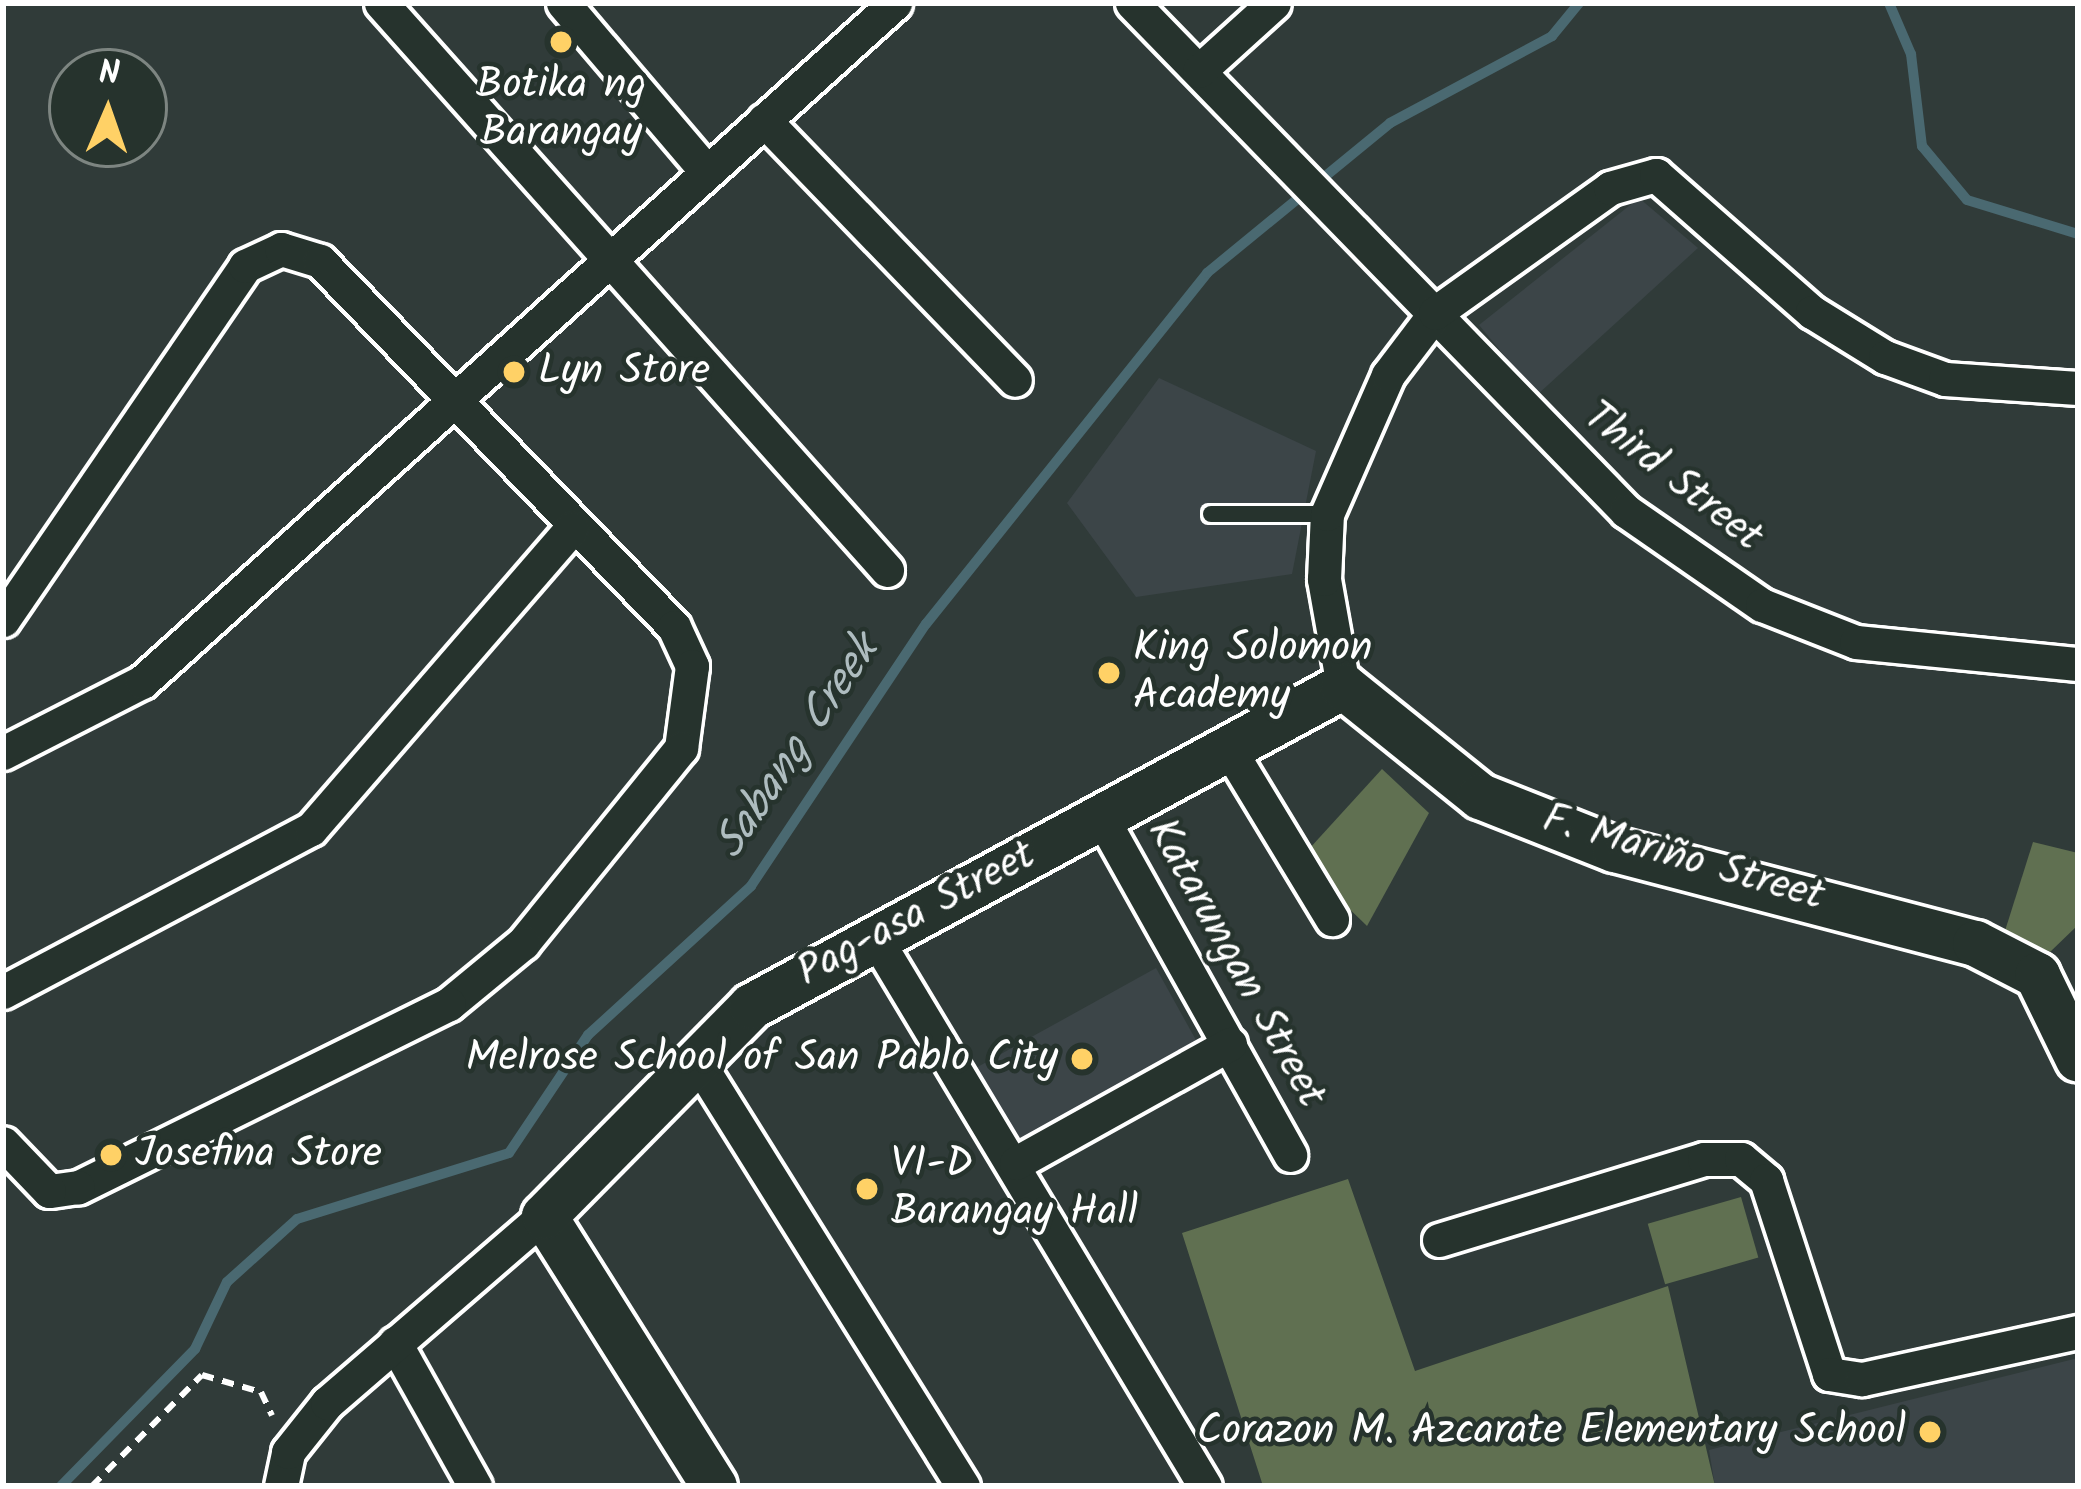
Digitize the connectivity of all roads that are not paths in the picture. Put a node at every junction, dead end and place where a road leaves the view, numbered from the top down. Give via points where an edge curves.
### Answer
1 (562, 3) edge
2 (1132, 3) edge
3 (1274, 3) edge
4 (886, 6) edge
5 (394, 8) edge
6 (1199, 71) junction
7 (764, 120) junction
8 (706, 171) junction
9 (605, 264) junction
10 (1435, 313) junction
11 (1015, 380) dead end
12 (2078, 388) edge
13 (456, 405) junction
14 (1211, 514) dead end
15 (1327, 514) junction
16 (572, 527) junction
17 (886, 570) dead end
18 (3, 620) edge
19 (2078, 664) edge
20 (1343, 686) junction
21 (1229, 748) junction
22 (3, 754) edge
23 (1102, 818) junction
24 (1332, 920) dead end
25 (873, 934) junction
26 (3, 992) edge
27 (1229, 1044) junction
28 (695, 1058) junction
29 (2078, 1059) edge
30 (3, 1142) edge
31 (1290, 1155) dead end
32 (1016, 1163) junction
33 (544, 1216) junction
34 (1439, 1240) dead end
35 (2078, 1332) edge
36 (395, 1343) junction
37 (281, 1486) edge
38 (475, 1486) edge
39 (714, 1486) edge
40 (963, 1486) edge
41 (1205, 1486) edge

1 - 8 street
2 - 6 street, Third Street
3 - 6 street
4 - 7 street
5 - 9 street
6 - 10 street, Third Street
7 - 8 street
7 - 11 street
8 - 9 street
9 - 13 street
9 - 17 street
10 - 12 street via 1610,188 1657,175 1812,312 1885,358 1945,379
10 - 15 street via 1388,375
10 - 19 street, Third Street via 1626,511 1762,605 1856,642
13 - 16 street
13 - 18 street via 320,261 280,249 262,257 245,266
13 - 22 street via 142,682
14 - 15 lane
15 - 20 street via 1324,579
16 - 26 street via 311,829
16 - 30 street via 674,627 692,666 691,707 681,748 523,944 354,1060 78,1187 49,1191
20 - 21 street, Pag-asa Street
20 - 29 street, F. Mariño Street via 1480,796 1614,849 1829,901 2016,964 2037,975
21 - 23 street, Pag-asa Street
21 - 24 street
23 - 25 street, Pag-asa Street
23 - 27 street, Katarungan Street
25 - 28 street, Pag-asa Street via 752,1006
25 - 32 street
27 - 31 street, Katarungan Street
27 - 32 street
28 - 33 street, Pag-asa Street
28 - 40 street
32 - 41 street
33 - 36 street
33 - 39 street
34 - 35 street via 1704,1159 1742,1159 1766,1180 1829,1374 1862,1379
36 - 37 street via 288,1452
36 - 38 street

